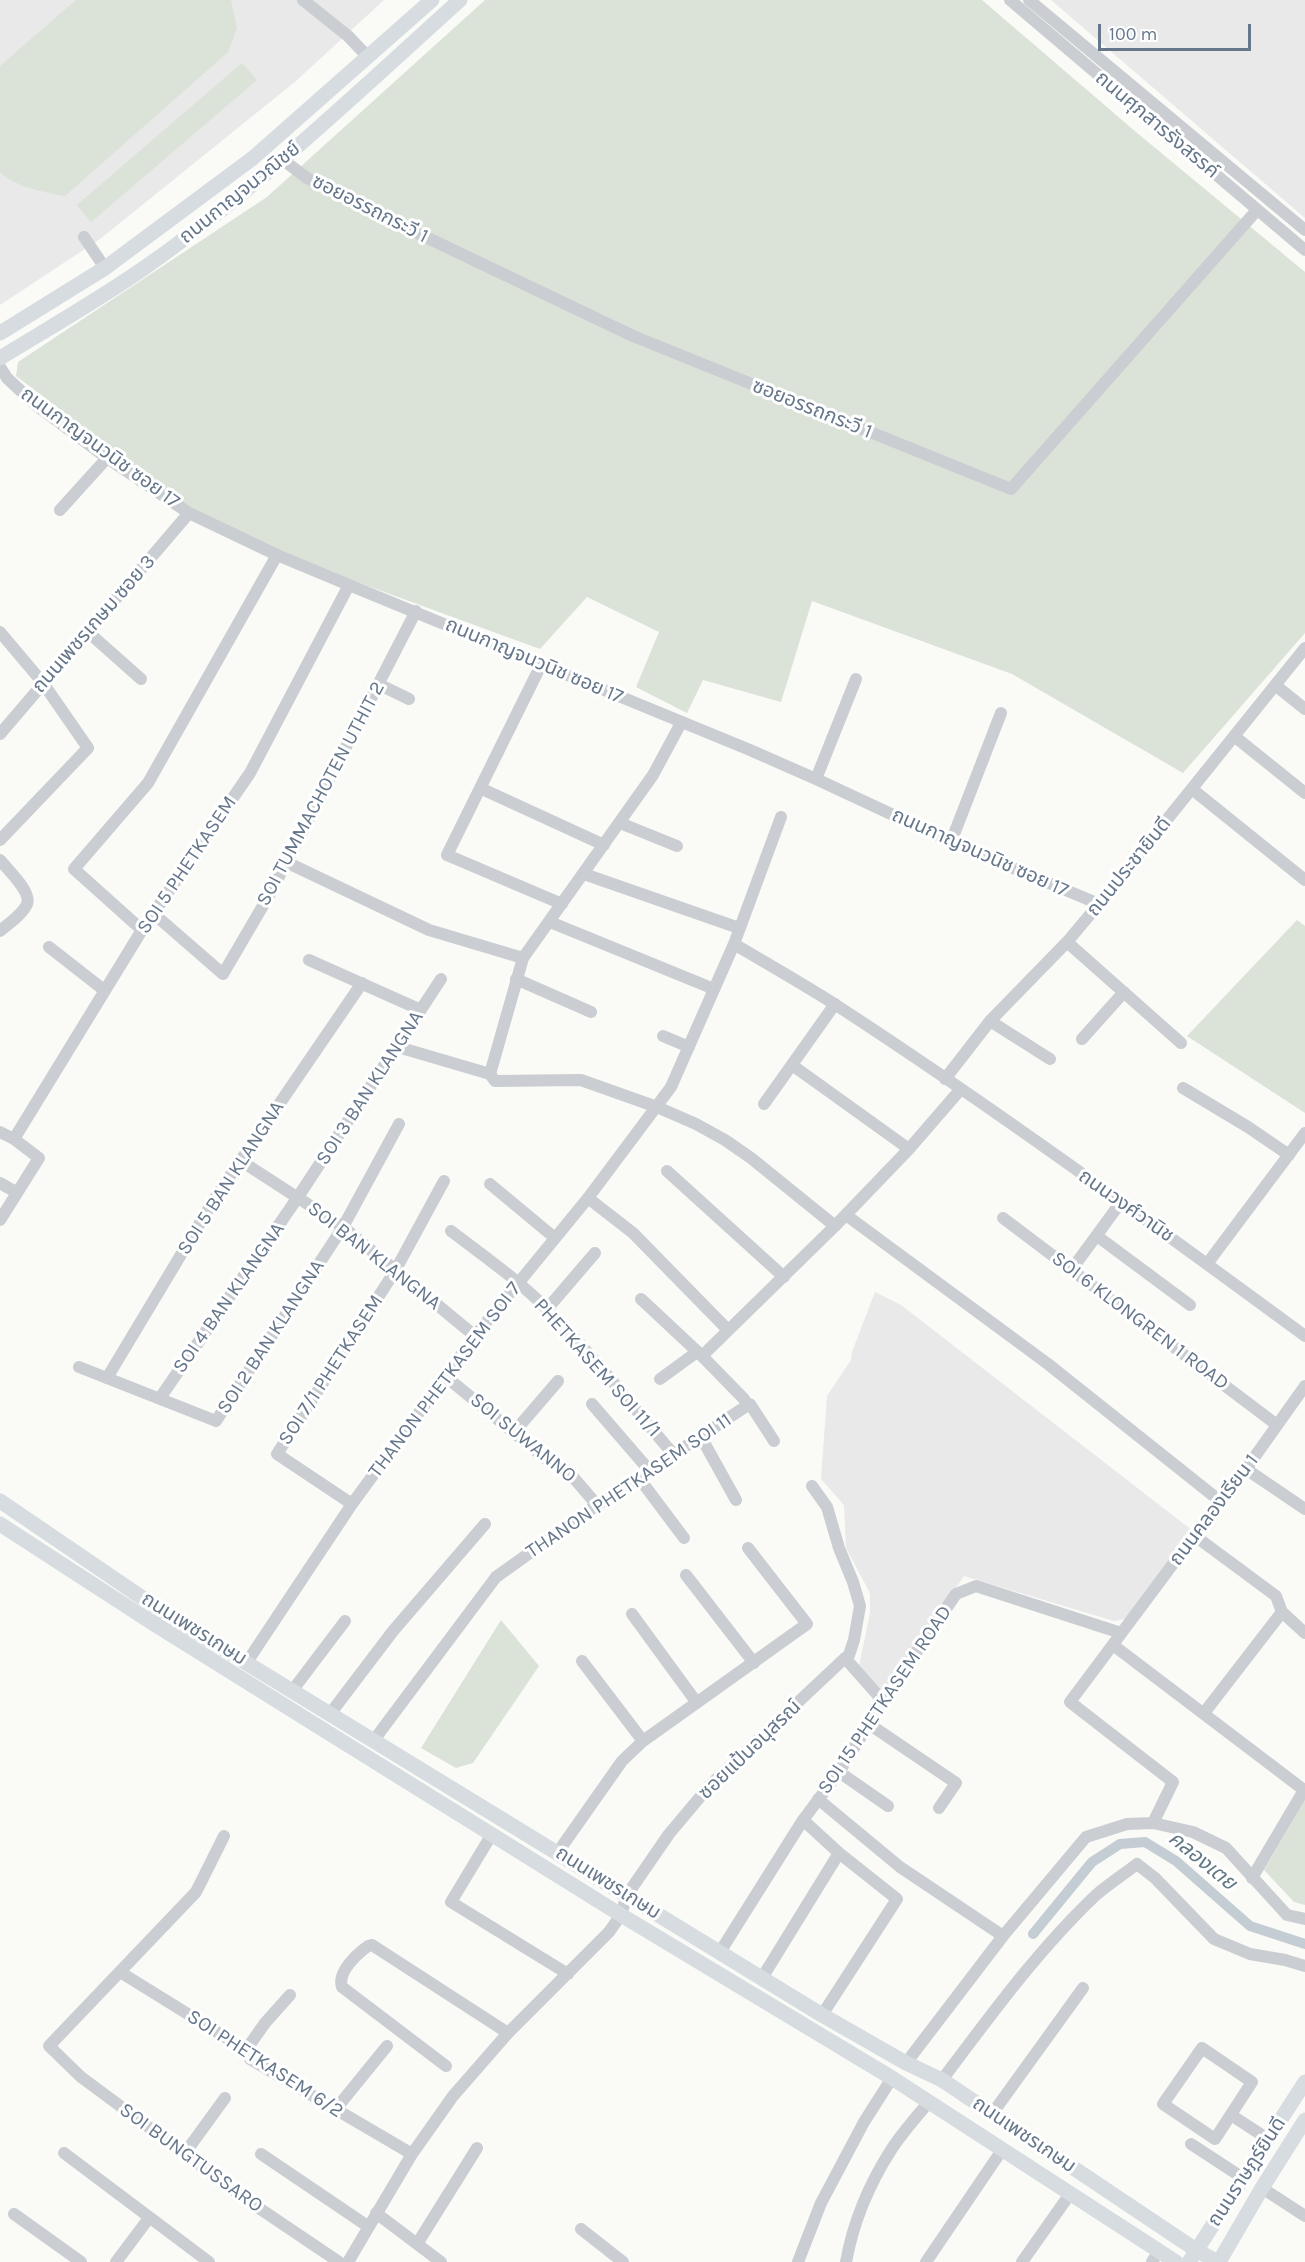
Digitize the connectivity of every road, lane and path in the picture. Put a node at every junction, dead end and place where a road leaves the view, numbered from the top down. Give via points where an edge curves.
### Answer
1 (303, 0) edge
2 (432, 0) edge
3 (459, 0) edge
4 (1010, 0) edge
5 (1029, 0) edge
6 (368, 57) junction
7 (382, 70) junction
8 (283, 160) junction
9 (1257, 210) junction
10 (1305, 230) edge
11 (84, 237) dead end
12 (1305, 250) edge
13 (105, 268) junction
14 (0, 333) edge
15 (0, 358) edge
16 (0, 367) edge
17 (107, 458) junction
18 (60, 510) dead end
19 (189, 513) junction
20 (277, 555) junction
21 (349, 585) junction
22 (416, 611) junction
23 (0, 632) edge
24 (88, 632) junction
25 (1305, 648) edge
26 (541, 665) junction
27 (141, 679) dead end
28 (856, 679) dead end
29 (43, 683) junction
30 (378, 684) junction
31 (1275, 685) junction
32 (409, 699) dead end
33 (1305, 708) edge
34 (1001, 713) dead end
35 (681, 723) junction
36 (0, 734) edge
37 (1234, 736) junction
38 (816, 779) junction
39 (480, 788) junction
40 (1192, 789) junction
41 (1305, 793) edge
42 (781, 817) dead end
43 (620, 823) junction
44 (0, 840) edge
45 (951, 842) junction
46 (604, 845) junction
47 (677, 846) dead end
48 (0, 860) edge
49 (286, 862) junction
50 (584, 874) junction
51 (1305, 880) edge
52 (562, 904) junction
53 (1099, 904) junction
54 (154, 914) junction
55 (550, 922) junction
56 (739, 928) junction
57 (142, 930) junction
58 (0, 931) edge
59 (1067, 942) junction
60 (734, 944) junction
61 (49, 947) dead end
62 (523, 958) junction
63 (309, 960) dead end
64 (441, 979) dead end
65 (516, 979) junction
66 (362, 983) junction
67 (714, 988) junction
68 (104, 990) junction
69 (1124, 992) junction
70 (835, 1005) junction
71 (421, 1010) junction
72 (591, 1012) dead end
73 (990, 1021) junction
74 (663, 1035) dead end
75 (1082, 1039) dead end
76 (1181, 1043) dead end
77 (398, 1047) junction
78 (689, 1047) junction
79 (1050, 1059) dead end
80 (792, 1065) junction
81 (490, 1074) junction
82 (945, 1079) junction
83 (1183, 1088) dead end
84 (960, 1090) junction
85 (764, 1104) dead end
86 (657, 1107) junction
87 (399, 1124) dead end
88 (0, 1132) edge
89 (1305, 1133) edge
90 (14, 1139) junction
91 (909, 1149) junction
92 (1289, 1155) junction
93 (241, 1161) junction
94 (668, 1171) dead end
95 (444, 1181) dead end
96 (0, 1183) edge
97 (489, 1184) dead end
98 (16, 1192) junction
99 (298, 1197) junction
100 (588, 1198) junction
101 (1121, 1202) junction
102 (846, 1215) junction
103 (1003, 1218) dead end
104 (0, 1220) edge
105 (836, 1226) junction
106 (343, 1227) junction
107 (451, 1231) dead end
108 (1097, 1236) junction
109 (555, 1238) junction
110 (595, 1253) dead end
111 (1207, 1264) junction
112 (1072, 1269) junction
113 (395, 1271) junction
114 (784, 1277) junction
115 (519, 1282) junction
116 (641, 1299) dead end
117 (1190, 1305) dead end
118 (547, 1309) junction
119 (728, 1330) junction
120 (475, 1336) junction
121 (1305, 1336) edge
122 (700, 1354) junction
123 (79, 1367) dead end
124 (445, 1376) junction
125 (107, 1378) junction
126 (660, 1379) dead end
127 (558, 1381) dead end
128 (1305, 1386) edge
129 (160, 1398) junction
130 (592, 1404) dead end
131 (750, 1404) junction
132 (1277, 1425) junction
133 (515, 1431) junction
134 (701, 1437) junction
135 (774, 1441) dead end
136 (674, 1455) junction
137 (1246, 1469) junction
138 (644, 1474) junction
139 (812, 1486) dead end
140 (736, 1500) dead end
141 (0, 1501) edge
142 (1220, 1501) junction
143 (352, 1504) junction
144 (597, 1504) junction
145 (1305, 1509) edge
146 (0, 1524) edge
147 (485, 1524) dead end
148 (1196, 1536) junction
149 (684, 1538) dead end
150 (748, 1548) dead end
151 (686, 1575) dead end
152 (1282, 1612) junction
153 (632, 1614) dead end
154 (159, 1618) junction
155 (345, 1621) dead end
156 (1305, 1632) edge
157 (1121, 1633) junction
158 (1113, 1645) junction
159 (845, 1658) junction
160 (582, 1660) dead end
161 (247, 1662) junction
162 (754, 1663) junction
163 (292, 1691) junction
164 (883, 1701) junction
165 (696, 1703) junction
166 (1204, 1713) junction
167 (330, 1714) junction
168 (869, 1724) junction
169 (374, 1740) junction
170 (643, 1741) junction
171 (839, 1772) junction
172 (818, 1799) junction
173 (888, 1806) dead end
174 (939, 1808) dead end
175 (803, 1820) junction
176 (1153, 1823) junction
177 (492, 1834) junction
178 (224, 1836) dead end
179 (558, 1852) junction
180 (839, 1853) junction
181 (1252, 1878) junction
182 (627, 1895) junction
183 (621, 1915) junction
184 (1305, 1919) edge
185 (1003, 1936) junction
186 (720, 1952) junction
187 (1305, 1966) edge
188 (120, 1971) junction
189 (568, 1974) junction
190 (762, 1978) junction
191 (1083, 1988) dead end
192 (290, 1995) dead end
193 (822, 2015) junction
194 (508, 2033) junction
195 (387, 2046) dead end
196 (246, 2050) junction
197 (906, 2063) junction
198 (446, 2066) dead end
199 (892, 2078) junction
200 (942, 2080) junction
201 (1305, 2082) edge
202 (225, 2098) dead end
203 (929, 2102) junction
204 (335, 2110) junction
205 (992, 2114) junction
206 (1231, 2115) junction
207 (1303, 2127) edge
208 (1268, 2139) junction
209 (1191, 2144) dead end
210 (477, 2148) dead end
211 (1002, 2150) junction
212 (64, 2153) dead end
213 (184, 2154) junction
214 (261, 2154) dead end
215 (412, 2154) junction
216 (1243, 2178) junction
217 (1262, 2188) junction
218 (1070, 2194) junction
219 (376, 2213) junction
220 (14, 2214) dead end
221 (1305, 2216) edge
222 (149, 2218) junction
223 (369, 2227) junction
224 (581, 2229) dead end
225 (417, 2244) junction
226 (1155, 2256) edge
227 (1193, 2256) edge
228 (81, 2262) edge
229 (116, 2262) edge
230 (208, 2262) edge
231 (339, 2262) edge
232 (348, 2262) edge
233 (441, 2262) edge
234 (623, 2262) edge
235 (798, 2262) edge
236 (846, 2262) edge
237 (926, 2262) edge
238 (1022, 2262) edge
239 (1176, 2262) edge
240 (1219, 2262) edge

1 - 6 street
2 - 6 main road, ถนนกาญจนวณิชย์
3 - 7 main road, ถนนกาญจนวณิชย์
4 - 9 street, ถนนศุภสารรังสรรค์
5 - 10 street, ถนนศุภสารรังสรรค์
6 - 7 main road
6 - 13 main road, ถนนกาญจนวณิชย์ via 253,158
7 - 8 main road, ถนนกาญจนวณิชย์
8 - 9 street, ซอยอรรถกระวี 1 via 307,178 388,219 633,336 1011,489
8 - 15 main road, ถนนกาญจนวณิชย์ via 146,267
9 - 12 street, ถนนศุภสารรังสรรค์
11 - 13 street
13 - 14 main road, ถนนกาญจนวณิชย์
16 - 17 street, ถนนกาญจนวนิช ซอย 17 via 37,406
17 - 18 street
17 - 19 street, ถนนกาญจนวนิช ซอย 17
19 - 20 street, ถนนกาญจนวนิช ซอย 17
19 - 24 street, ถนนเพชรเกษม ซอย 3
20 - 21 street, ถนนกาญจนวนิช ซอย 17
20 - 57 street via 148,783 74,869
21 - 22 street, ถนนกาญจนวนิช ซอย 17
21 - 54 street, SOI 5 PHETKASEM via 249,773
22 - 26 street, ถนนกาญจนวนิช ซอย 17
22 - 30 street, SOI TUMMACHOTEN UTHIT 2
23 - 29 street
24 - 27 street
24 - 29 street, ถนนเพชรเกษม ซอย 3
25 - 31 street, ถนนประชายินดี
26 - 35 street, ถนนกาญจนวนิช ซอย 17
26 - 39 street
28 - 38 street
29 - 36 street, ถนนเพชรเกษม ซอย 3
29 - 44 street via 88,748
30 - 32 street
30 - 49 street, SOI TUMMACHOTEN UTHIT 2
31 - 33 street
31 - 37 street, ถนนประชายินดี
34 - 45 street
35 - 38 street, ถนนกาญจนวนิช ซอย 17
35 - 43 street via 654,775
37 - 40 street, ถนนประชายินดี
37 - 41 street
38 - 45 street, ถนนกาญจนวนิช ซอย 17
39 - 46 street
39 - 52 street via 447,855
40 - 51 street
40 - 53 street, ถนนประชายินดี
42 - 56 street, THANON PHETKASEM SOI 7
43 - 46 street
43 - 47 street
45 - 53 street, ถนนกาญจนวนิช ซอย 17
46 - 50 street
48 - 58 street via 28,896 26,906
49 - 54 street, SOI TUMMACHOTEN UTHIT 2 via 223,974
49 - 62 street via 429,930
50 - 52 street
50 - 56 street
52 - 55 street
53 - 59 street, ถนนประชายินดี
54 - 57 street, SOI 5 PHETKASEM
55 - 62 street
55 - 67 street
56 - 60 street, THANON PHETKASEM SOI 7
57 - 68 street, SOI 5 PHETKASEM
59 - 69 street
59 - 73 street, ถนนประชายินดี
60 - 67 street, THANON PHETKASEM SOI 7
60 - 70 street, ถนนวงศ์วานิช
61 - 68 street
62 - 65 street
63 - 66 street
64 - 71 street, SOI 3 BAN KLANGNA
65 - 72 street
65 - 81 street
66 - 71 street
66 - 93 street, SOI 5 BAN KLANGNA
67 - 78 street, THANON PHETKASEM SOI 7
68 - 90 street, SOI 5 PHETKASEM
69 - 75 street
69 - 76 street
70 - 80 street
70 - 82 street, ถนนวงศ์วานิช
71 - 77 street, SOI 3 BAN KLANGNA
73 - 79 street
73 - 82 street, ถนนประชายินดี
74 - 78 street
77 - 81 street
77 - 99 street, SOI 3 BAN KLANGNA
78 - 86 street, THANON PHETKASEM SOI 7
80 - 85 street
80 - 91 street
81 - 86 street via 495,1081 581,1080
82 - 84 street, ถนนวงศ์วานิช
83 - 92 street
84 - 91 street
84 - 101 street, ถนนวงศ์วานิช
86 - 100 street, THANON PHETKASEM SOI 7
86 - 105 street via 725,1140
87 - 106 street, SOI 2 BAN KLANGNA
88 - 90 street
89 - 92 street
90 - 98 street via 39,1158
91 - 102 street
92 - 111 street
93 - 99 street, SOI BAN KLANGNA
93 - 125 street, SOI 5 BAN KLANGNA via 214,1198
94 - 114 street
95 - 113 street
96 - 98 street
97 - 109 street
98 - 104 street
99 - 106 street, SOI BAN KLANGNA
99 - 129 street, SOI 4 BAN KLANGNA
100 - 109 street, THANON PHETKASEM SOI 7
100 - 119 street via 633,1233
101 - 108 street
101 - 111 street, ถนนวงศ์วานิช
102 - 105 street
102 - 142 street via 1048,1364
103 - 112 street, SOI 6 KLONGREN 1 ROAD
105 - 114 street
106 - 113 street, SOI BAN KLANGNA
106 - 129 street, SOI 2 BAN KLANGNA via 216,1421
107 - 115 street, PHETKASEM SOI 11/1
108 - 112 street
108 - 117 street
109 - 115 street, THANON PHETKASEM SOI 7
110 - 118 street
111 - 121 street, ถนนวงศ์วานิช
112 - 132 street, SOI 6 KLONGREN 1 ROAD
113 - 120 street, SOI BAN KLANGNA
113 - 143 street, SOI 7/1 PHETKASEM via 277,1454
114 - 119 street
115 - 118 street, PHETKASEM SOI 11/1
115 - 120 street, THANON PHETKASEM SOI 7
116 - 122 street, THANON PHETKASEM SOI 11
118 - 136 street, PHETKASEM SOI 11/1
119 - 122 street
120 - 124 street, THANON PHETKASEM SOI 7
122 - 126 street
122 - 131 street, THANON PHETKASEM SOI 11
123 - 125 street, SOI 2 BAN KLANGNA
124 - 133 street, SOI SUWANNO
124 - 143 street, THANON PHETKASEM SOI 7
125 - 129 street, SOI 2 BAN KLANGNA
127 - 133 street
128 - 132 street, ถนนคลองเรียน 1
130 - 138 street
131 - 134 street, THANON PHETKASEM SOI 11
131 - 135 street
132 - 137 street, ถนนคลองเรียน 1
133 - 144 street, SOI SUWANNO via 551,1463 567,1470
134 - 136 street, THANON PHETKASEM SOI 11
134 - 140 street
136 - 138 street, THANON PHETKASEM SOI 11
137 - 142 street, ถนนคลองเรียน 1
137 - 145 street
138 - 144 street, THANON PHETKASEM SOI 11
138 - 149 street
139 - 159 street via 827,1507 860,1606 854,1640
141 - 154 main road, ถนนเพชรเกษม
142 - 148 street, ถนนคลองเรียน 1
143 - 161 street, THANON PHETKASEM SOI 7
144 - 169 street, THANON PHETKASEM SOI 11 via 496,1578
146 - 154 main road, ถนนเพชรเกษม
147 - 167 street via 393,1631
148 - 152 street via 1276,1596
148 - 157 street, ถนนคลองเรียน 1
150 - 162 street via 807,1624
151 - 162 street
152 - 156 street
152 - 166 street
153 - 165 street
154 - 161 main road, ถนนเพชรเกษม
154 - 177 main road, ถนนเพชรเกษม
155 - 163 street
157 - 158 street, ถนนคลองเรียน 1
157 - 164 street, SOI 15 PHETKASEM ROAD via 976,1586 956,1594
158 - 166 street
158 - 176 street, ถนนคลองเรียน 1 via 1070,1702 1173,1782
159 - 164 street
159 - 182 street, ซอยแป้นอนุสรณ์ via 711,1784 669,1834
160 - 170 street
161 - 163 main road, ถนนเพชรเกษม
162 - 165 street
163 - 167 main road, ถนนเพชรเกษม
164 - 168 street, SOI 15 PHETKASEM ROAD
165 - 170 street
166 - 181 street via 1304,1790
167 - 169 main road, ถนนเพชรเกษม
168 - 171 street, SOI 15 PHETKASEM ROAD
168 - 174 street via 956,1783
169 - 179 main road, ถนนเพชรเกษม
170 - 179 street via 622,1761
171 - 172 street, SOI 15 PHETKASEM ROAD
171 - 173 street
172 - 175 street, SOI 15 PHETKASEM ROAD
172 - 185 street via 900,1867
175 - 180 street
175 - 186 street, SOI 15 PHETKASEM ROAD
176 - 181 street via 1193,1832 1226,1848
176 - 185 street via 1127,1824 1086,1837
177 - 183 main road, ถนนเพชรเกษม
177 - 189 street via 451,1902
178 - 188 street via 196,1892
179 - 182 main road, ถนนเพชรเกษม
180 - 190 street
180 - 193 street via 897,1899
181 - 184 street via 1287,1915
182 - 183 street, ซอยแป้นอนุสรณ์
182 - 186 main road, ถนนเพชรเกษม
183 - 189 street
183 - 199 main road, ถนนเพชรเกษม
185 - 197 street
186 - 190 main road, ถนนเพชรเกษม
187 - 200 street via 1250,1954 1214,1939 1137,1864 1098,1894 1064,1928 997,2006
188 - 196 street, SOI PHETKASEM 6/2
188 - 213 street, SOI BUNGTUSSARO via 49,2046 81,2077
189 - 194 street
190 - 193 main road, ถนนเพชรเกษม
191 - 205 street
192 - 196 street
193 - 197 main road, ถนนเพชรเกษม
194 - 198 street via 368,1946 342,1974 342,1987
194 - 215 street via 453,2096
195 - 204 street
196 - 204 street, SOI PHETKASEM 6/2 via 250,2059
197 - 200 main road, ถนนเพชรเกษม
199 - 203 main road, ถนนเพชรเกษม
199 - 235 street via 821,2203
200 - 205 main road, ถนนเพชรเกษม
201 - 208 main road, ถนนราษฎร์ยินดี
202 - 213 street
203 - 211 main road, ถนนเพชรเกษม
203 - 236 street via 892,2148 872,2185 849,2243
204 - 215 street, SOI PHETKASEM 6/2
205 - 227 main road, ถนนเพชรเกษม
206 - 206 street via 1215,2139 1163,2104 1202,2048 1252,2082
206 - 208 street
207 - 217 main road, ถนนราษฎร์ยินดี
208 - 216 main road, ถนนราษฎร์ยินดี
209 - 216 street
210 - 225 street
211 - 218 main road, ถนนเพชรเกษม
211 - 237 street
212 - 222 street
213 - 231 street, SOI BUNGTUSSARO
214 - 223 street
215 - 219 street
216 - 227 main road, ถนนราษฎร์ยินดี
217 - 221 street
217 - 240 main road, ถนนราษฎร์ยินดี
218 - 226 main road, ถนนเพชรเกษม
218 - 238 street
219 - 223 street
219 - 225 street
220 - 228 street
222 - 229 street
222 - 230 street
223 - 232 street
224 - 234 street
225 - 233 street
226 - 239 main road, ถนนเพชรเกษม
227 - 240 main road, ถนนเพชรเกษม

